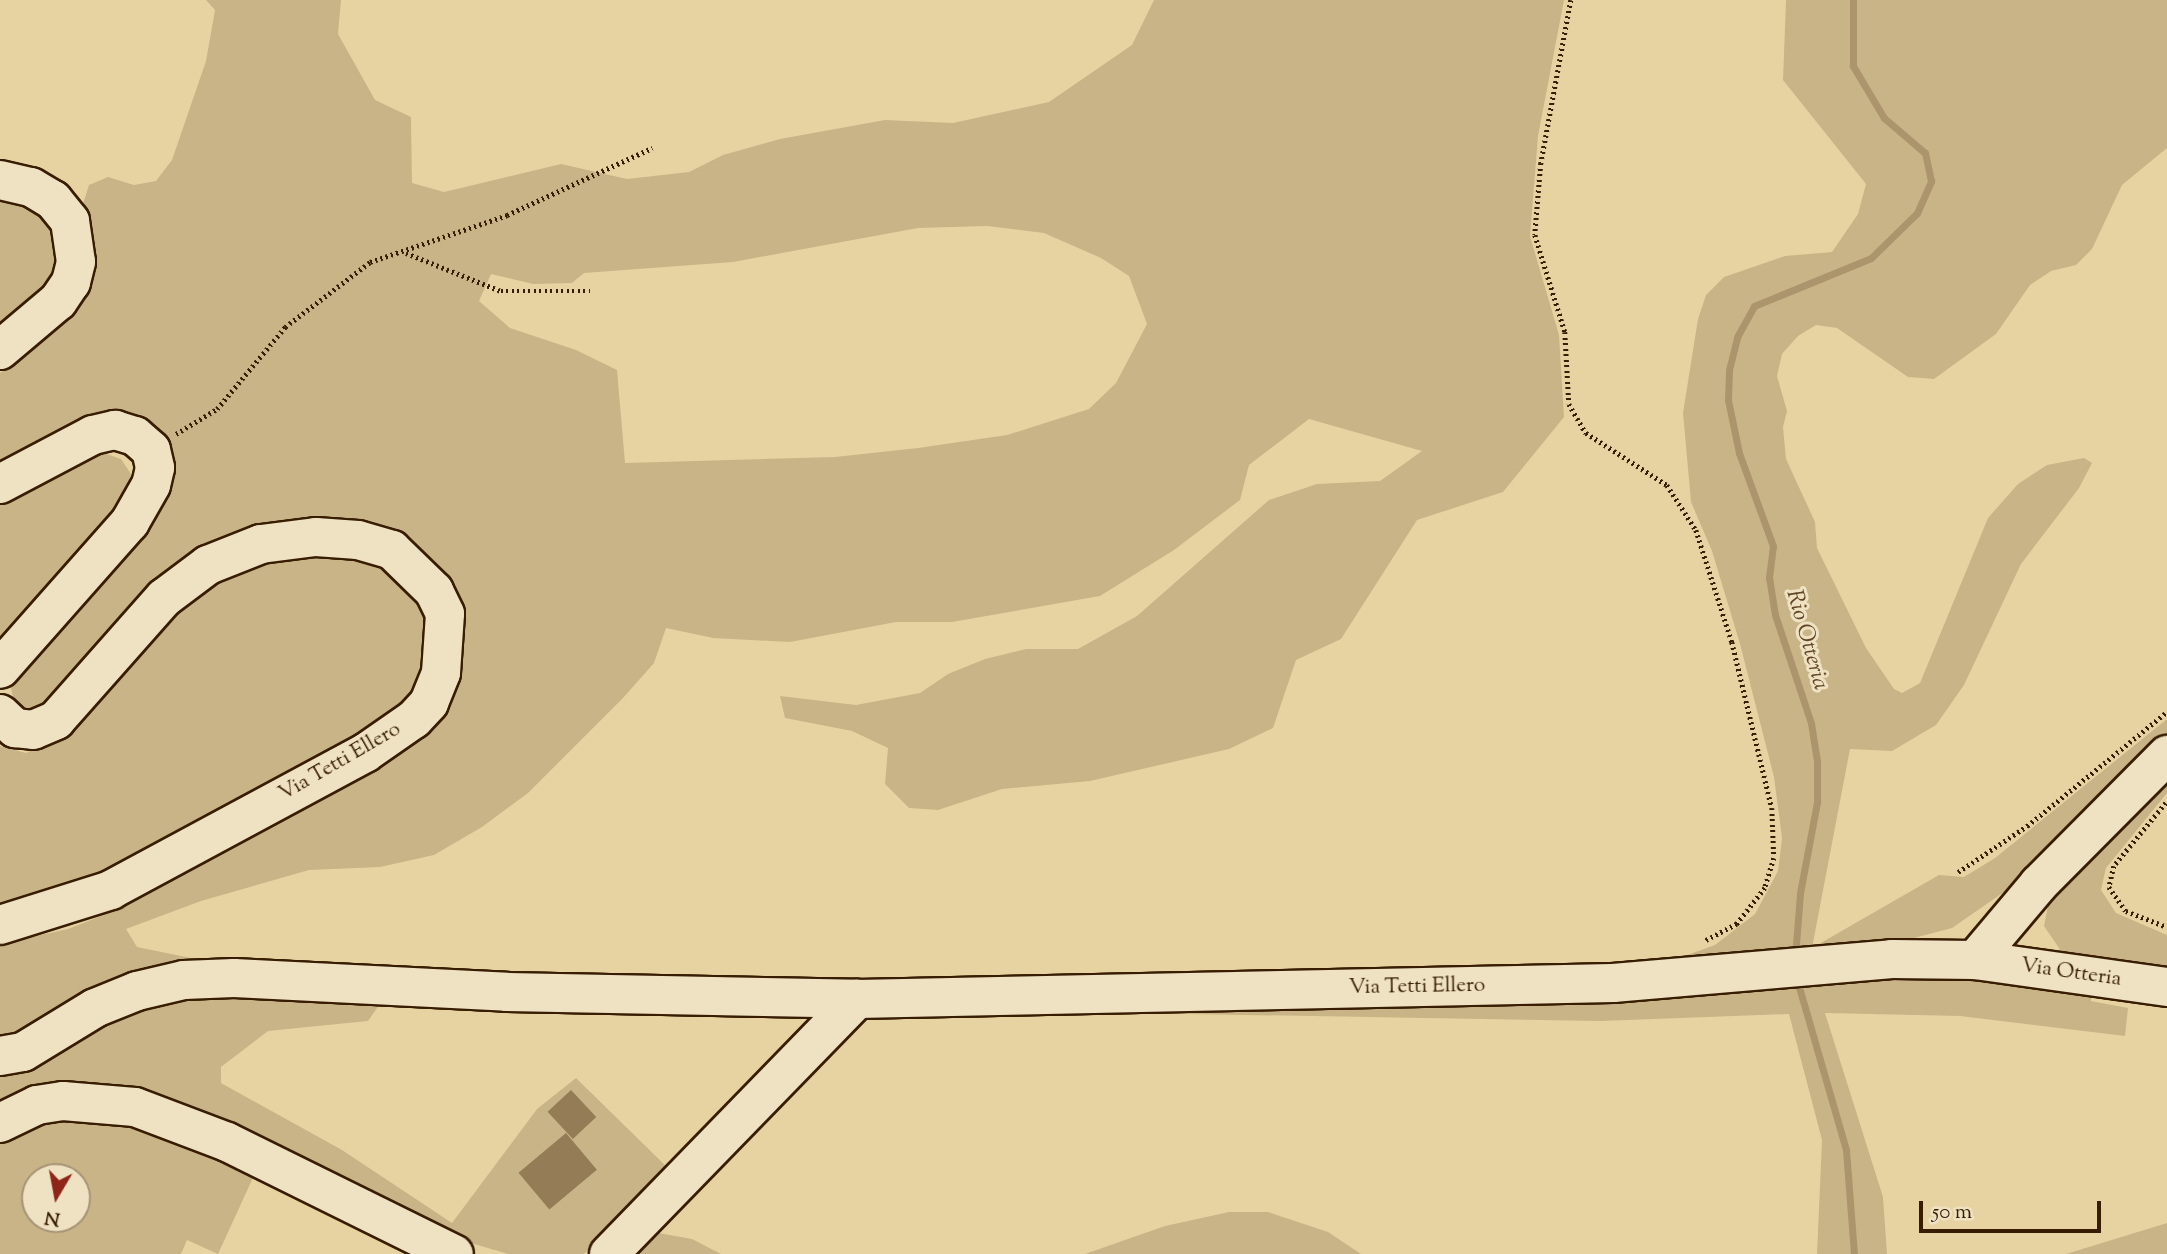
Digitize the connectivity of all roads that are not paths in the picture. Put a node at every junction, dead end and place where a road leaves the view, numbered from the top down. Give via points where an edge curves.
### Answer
1 (0, 180) edge
2 (0, 350) edge
3 (0, 484) edge
4 (0, 669) edge
5 (0, 714) edge
6 (2167, 755) edge
7 (0, 925) edge
8 (1975, 960) junction
9 (2167, 988) edge
10 (857, 999) junction
11 (0, 1056) edge
12 (0, 1123) edge
13 (454, 1254) edge
14 (609, 1254) edge

1 - 2 main road via 31,187 52,200 70,221 76,262 71,282 58,301
3 - 4 main road via 93,435 115,429 135,436 151,450 155,468 151,485 130,522
5 - 7 main road, Via Tetti Ellero via 15,729 33,730 56,720 164,598 208,565 261,544 316,537 359,540 392,550 434,590 445,614 441,673 429,703 414,719 365,752 111,890
6 - 8 main road via 2039,884
8 - 9 main road, Via Otteria
8 - 10 main road, Via Tetti Ellero via 1796,964 1613,983
10 - 11 main road, Via Tetti Ellero via 184,980 137,991 95,1008 23,1052
10 - 14 main road
12 - 13 main road via 37,1105 63,1101 135,1107 228,1142

